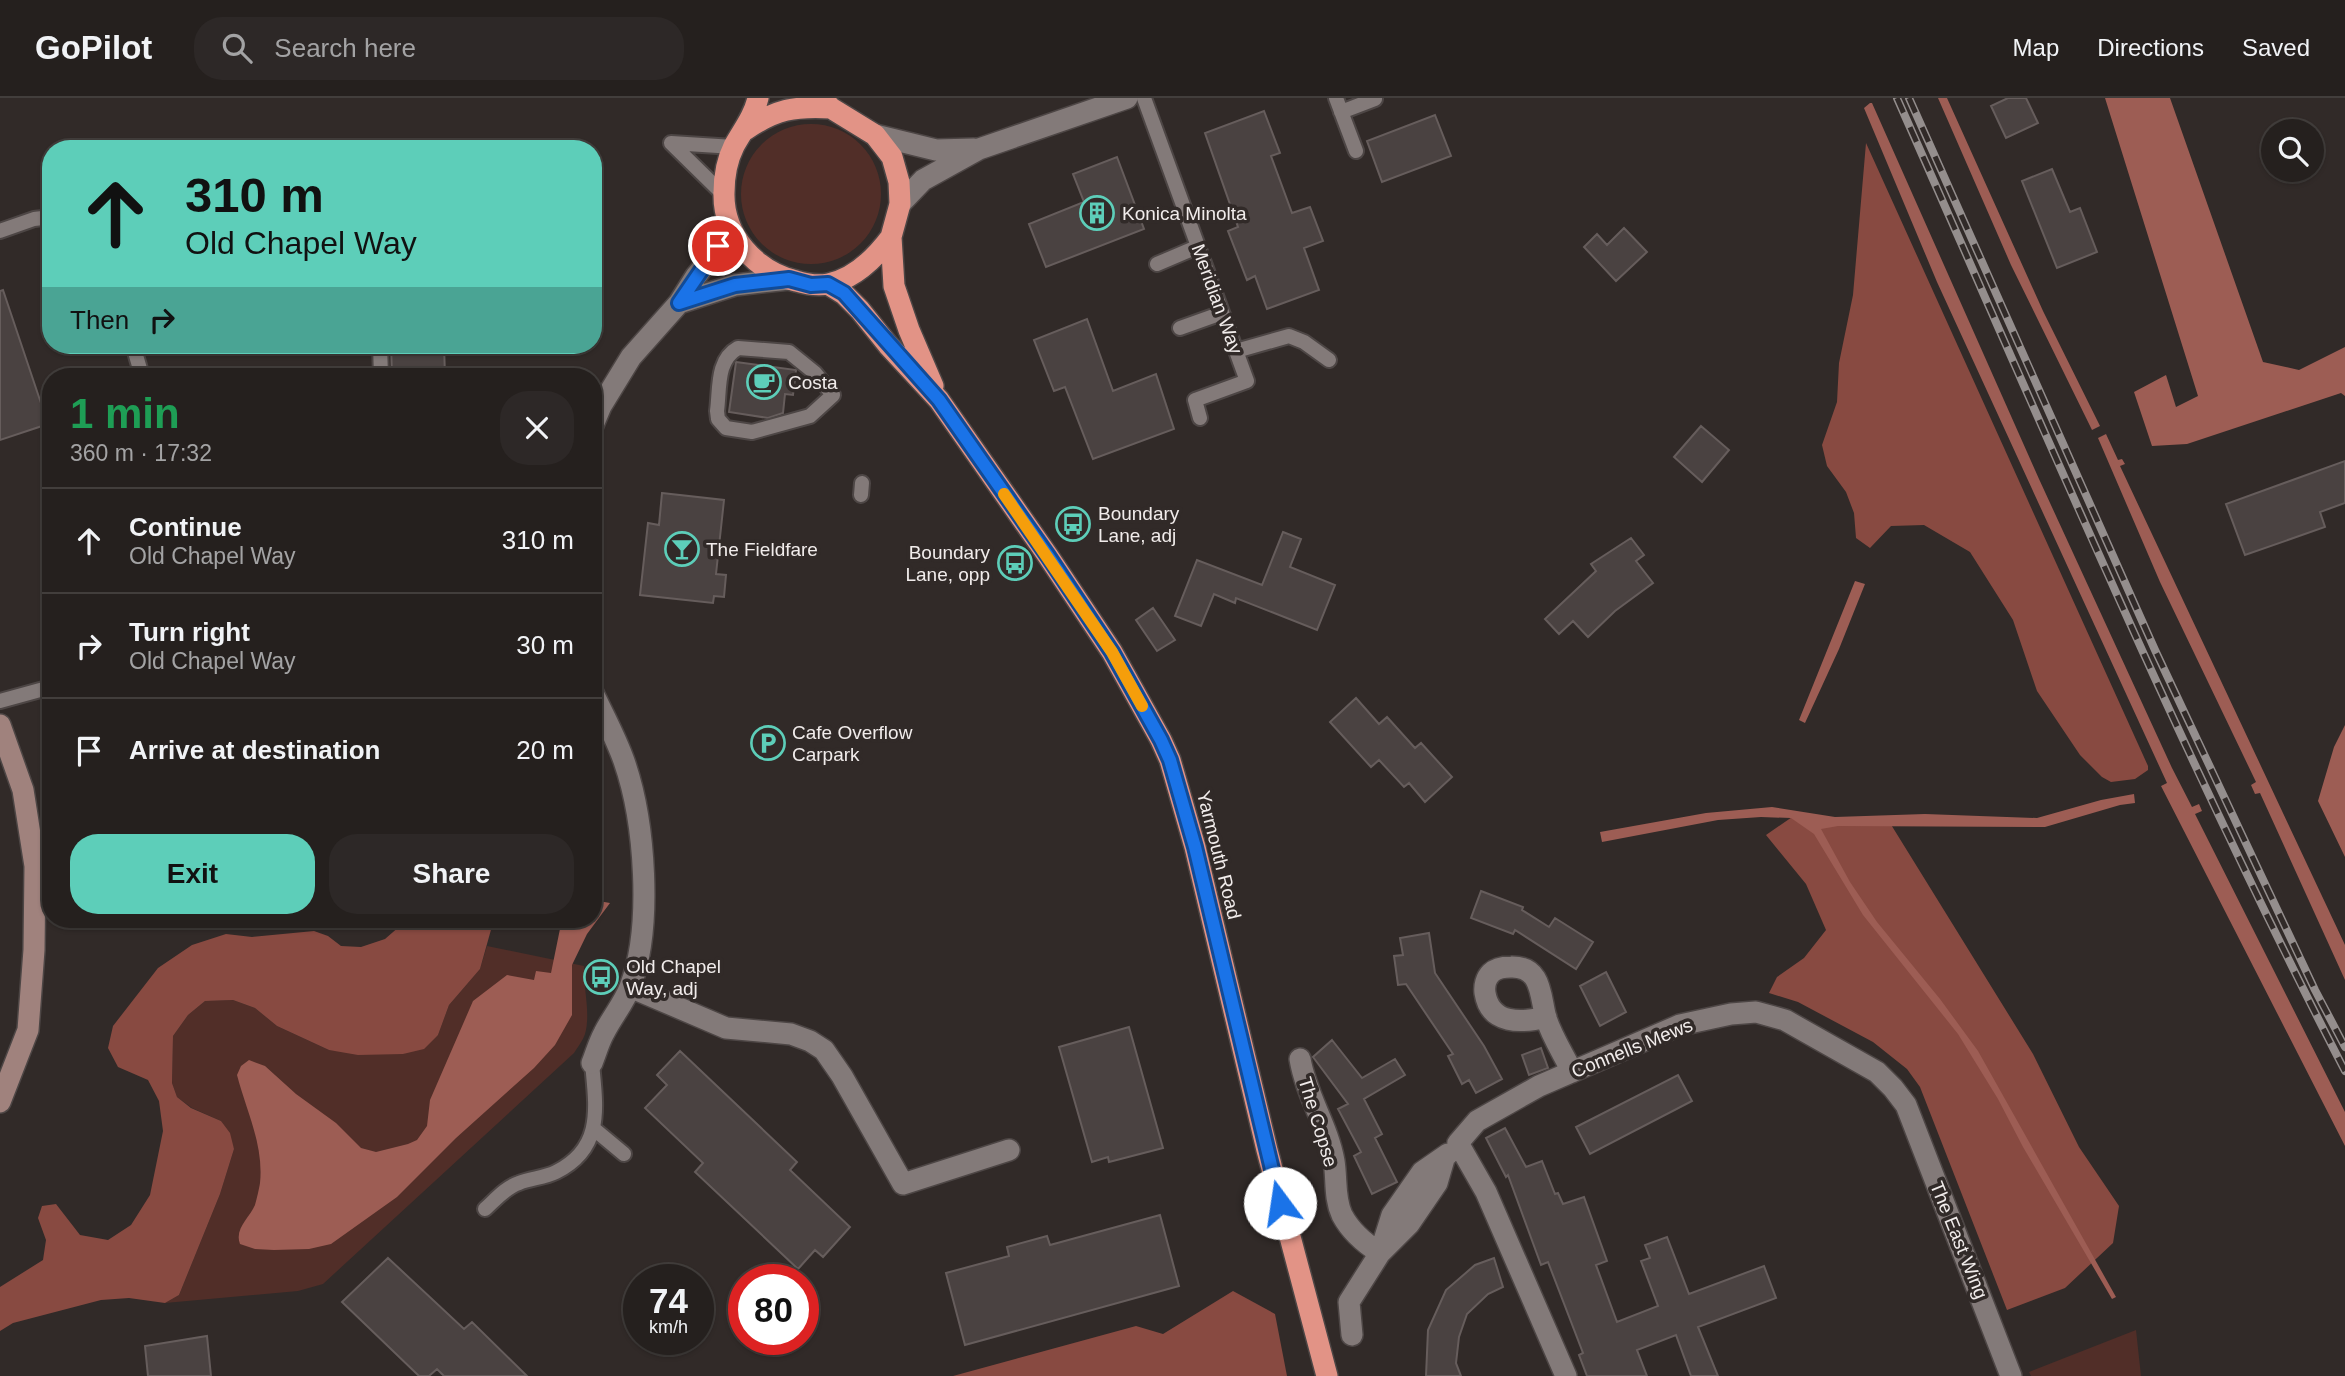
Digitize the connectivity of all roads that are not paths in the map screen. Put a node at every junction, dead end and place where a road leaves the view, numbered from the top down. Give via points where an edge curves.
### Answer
1 (758, 98) edge
2 (1127, 98) edge
3 (1144, 98) edge
4 (1375, 99) edge
5 (826, 103) edge
6 (1338, 105) edge
7 (875, 135) junction
8 (740, 138) junction
9 (979, 149) junction
10 (1356, 151) dead end
11 (723, 194) junction
12 (900, 204) junction
13 (42, 218) edge
14 (728, 223) junction
15 (0, 231) edge
16 (891, 237) junction
17 (1198, 247) junction
18 (1157, 264) dead end
19 (789, 279) junction
20 (828, 284) junction
21 (679, 303) junction
22 (1222, 313) junction
23 (1180, 328) dead end
24 (1236, 351) junction
25 (1329, 359) dead end
26 (833, 395) joint
27 (939, 400) junction
28 (602, 403) edge
29 (1200, 418) dead end
30 (42, 685) edge
31 (42, 690) edge
32 (16, 698) junction
33 (0, 701) edge
34 (602, 712) edge
35 (0, 725) edge
36 (630, 987) junction
37 (1546, 1017) dead end
38 (1300, 1059) dead end
39 (592, 1063) joint
40 (1572, 1072) junction
41 (0, 1102) edge
42 (1906, 1105) joint
43 (594, 1129) junction
44 (1009, 1150) dead end
45 (1451, 1151) junction
46 (624, 1154) dead end
47 (485, 1209) dead end
48 (1380, 1253) junction
49 (1352, 1335) dead end
50 (1328, 1376) edge
51 (1566, 1376) edge
52 (2011, 1376) edge

1 - 8 highway
2 - 9 street
3 - 17 lane, Meridian Way
4 - 6 lane
5 - 7 highway, Yarmouth Road
5 - 8 highway, Yarmouth Road via 784,109 763,118
6 - 10 lane
7 - 9 street via 936,149
7 - 12 highway, Yarmouth Road via 892,157
8 - 11 highway via 726,168
8 - 11 lane via 671,143
9 - 12 street via 923,180
11 - 14 highway
12 - 16 highway, Yarmouth Road
13 - 15 lane
14 - 19 highway via 758,264
14 - 21 street via 713,255
16 - 20 highway, Yarmouth Road via 862,267
16 - 27 highway, Yarmouth Road via 894,286
17 - 18 lane
17 - 22 lane, Meridian Way
19 - 20 highway
19 - 21 street via 735,285
20 - 27 highway, Yarmouth Road via 844,293
21 - 28 street via 631,357
22 - 23 lane
22 - 24 lane, Meridian Way
24 - 25 lane via 1289,336
24 - 29 lane, Meridian Way via 1247,381 1195,400
26 - 26 lane via 810,416 752,432 726,428 718,419 723,361 738,348 789,352
27 - 50 highway, Yarmouth Road via 1112,652 1170,760
30 - 32 lane
31 - 32 lane
32 - 33 lane
34 - 36 street via 625,762 643,859 641,939
35 - 41 street via 23,790 35,866 28,1030
36 - 39 street
36 - 44 street via 726,1028 791,1034 824,1050 903,1184
37 - 40 street
38 - 48 street, The Copse via 1334,1160 1342,1214 1354,1233
39 - 43 lane
40 - 42 street, Connells Mews via 1680,1025 1756,1012 1784,1020 1859,1060 1893,1087
40 - 45 street, Connells Mews via 1477,1121
42 - 52 street, The East Wing
43 - 46 lane
43 - 47 lane via 573,1160 556,1172 517,1183
45 - 48 street via 1422,1172 1392,1216
45 - 51 street via 1486,1192
48 - 49 street via 1349,1302

